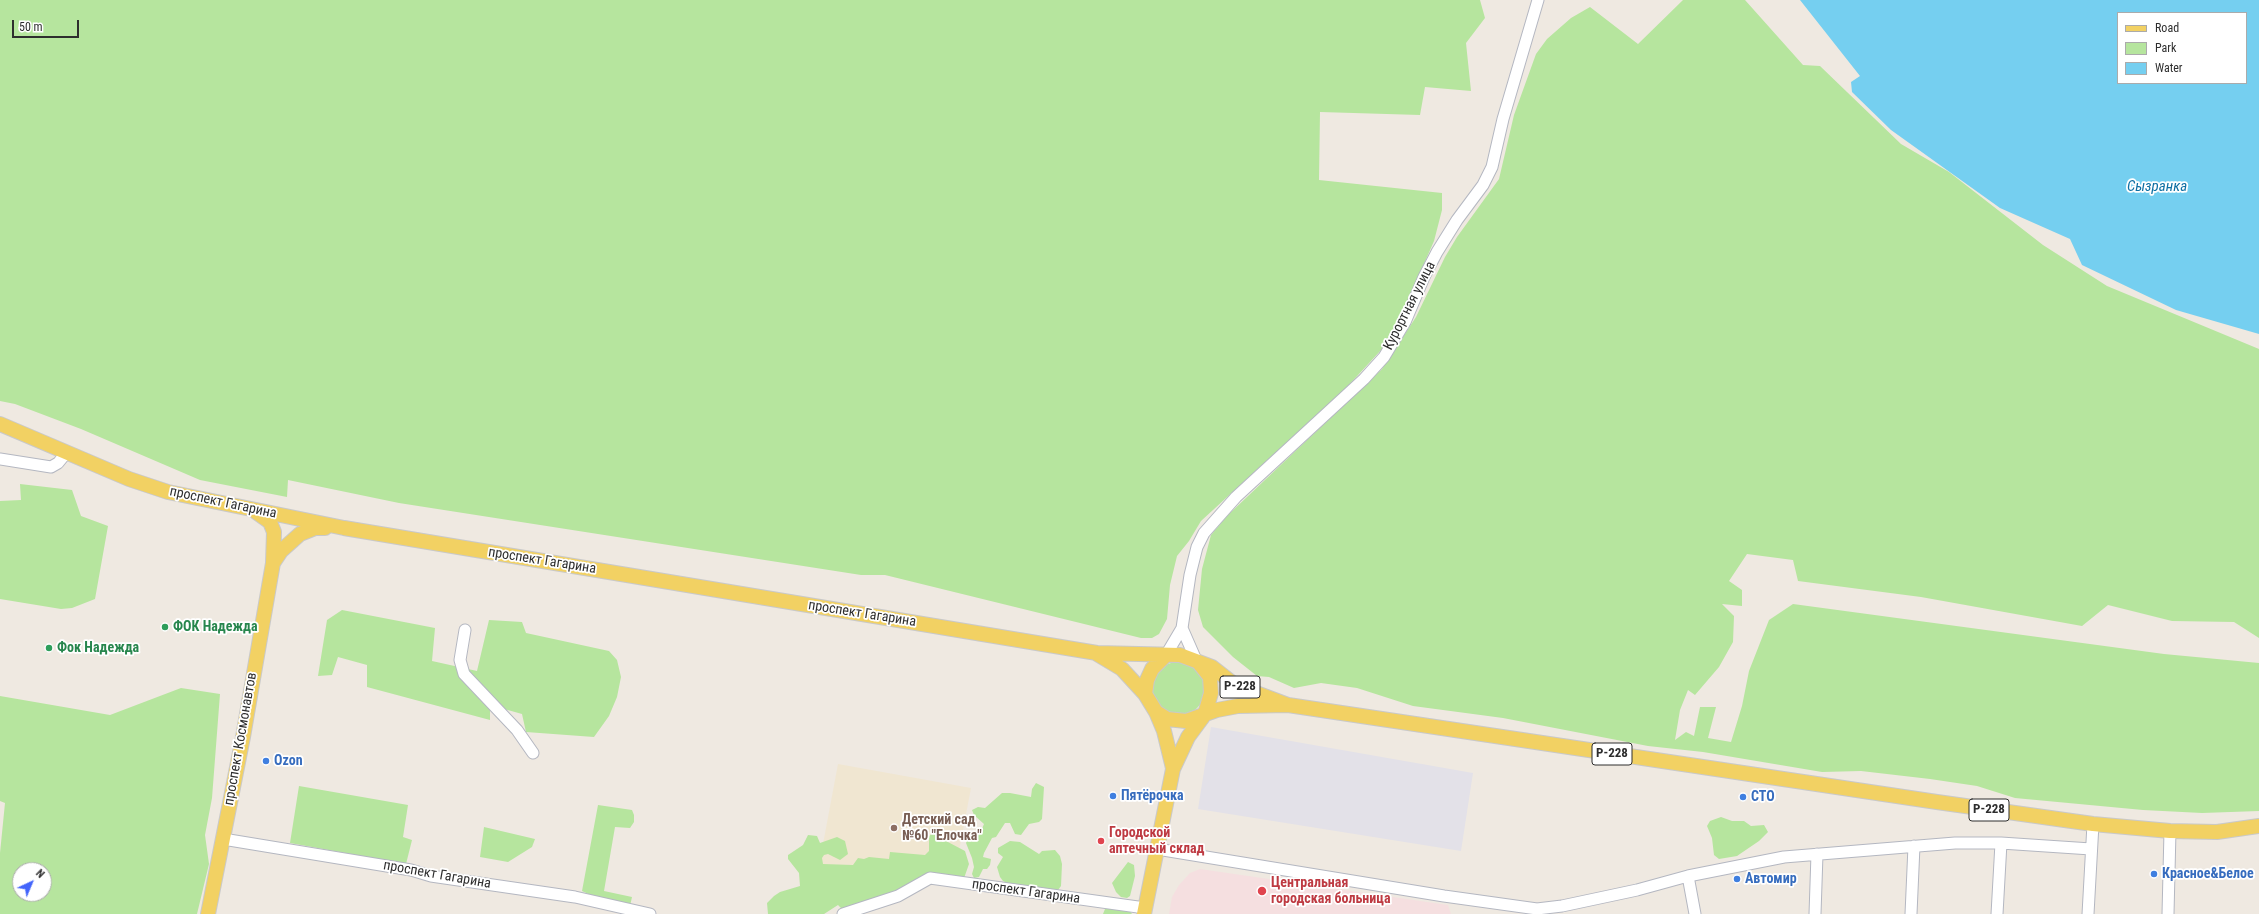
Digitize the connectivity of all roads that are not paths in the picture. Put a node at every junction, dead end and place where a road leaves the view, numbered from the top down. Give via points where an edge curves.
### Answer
1 (1538, 0) edge
2 (0, 424) edge
3 (67, 452) junction
4 (0, 459) edge
5 (252, 510) junction
6 (344, 528) junction
7 (273, 563) junction
8 (1182, 628) junction
9 (465, 630) dead end
10 (1097, 653) junction
11 (1166, 655) junction
12 (1196, 660) junction
13 (1145, 694) junction
14 (1288, 705) junction
15 (1156, 712) junction
16 (1205, 714) junction
17 (533, 753) dead end
18 (1173, 769) junction
19 (2093, 824) junction
20 (2259, 826) edge
21 (2170, 831) junction
22 (223, 839) junction
23 (2001, 843) junction
24 (1914, 846) junction
25 (1157, 849) junction
26 (2091, 849) junction
27 (1817, 854) junction
28 (1688, 876) junction
29 (1145, 911) edge
30 (208, 914) edge
31 (650, 914) edge
32 (843, 914) edge
33 (1695, 914) edge
34 (1815, 914) edge
35 (1911, 914) edge
36 (1997, 914) edge
37 (2088, 914) edge
38 (2168, 914) edge

1 - 8 street, Курортная улица via 1501,125 1492,167 1438,252 1424,277 1405,322 1384,357 1364,379 1236,497 1204,533 1197,547 1190,575
2 - 3 main road, проспект Гагарина
3 - 4 street via 51,468
3 - 5 main road, проспект Гагарина via 129,479 168,492
5 - 6 main road, проспект Гагарина
5 - 7 main road, проспект Космонавтов via 270,522 274,532
6 - 7 main road via 315,528 300,534
6 - 10 main road, проспект Гагарина
7 - 22 main road, проспект Космонавтов
8 - 11 street, Курортная улица
8 - 12 street
9 - 17 street via 460,660 464,674 517,730
10 - 11 main road, проспект Гагарина
10 - 13 main road, проспект Гагарина via 1122,669
11 - 12 main road, Р-228 via 1180,655
11 - 13 main road via 1152,669
12 - 14 main road, Р-228 via 1235,685
12 - 16 main road, Р-228 via 1210,677 1212,686
13 - 15 main road, Р-228
14 - 16 main road, Р-228 via 1238,706
14 - 19 main road, Р-228
15 - 16 main road, Р-228 via 1168,719 1186,722
15 - 18 main road, Р-228
16 - 18 main road, Р-228 via 1188,736
18 - 25 main road, Р-228
19 - 21 main road, Р-228
19 - 26 street
20 - 21 main road, Р-228 via 2217,832
21 - 38 street
22 - 30 main road, проспект Космонавтов
22 - 31 street, проспект Гагарина via 411,870 431,876 575,897
23 - 24 street
23 - 26 street
23 - 36 street
24 - 27 street
24 - 35 street
25 - 28 street via 1537,909 1587,901
25 - 29 main road, Р-228
26 - 37 street
27 - 28 street via 1751,862
27 - 34 street
28 - 33 street
29 - 32 street, проспект Гагарина via 930,878 898,896

